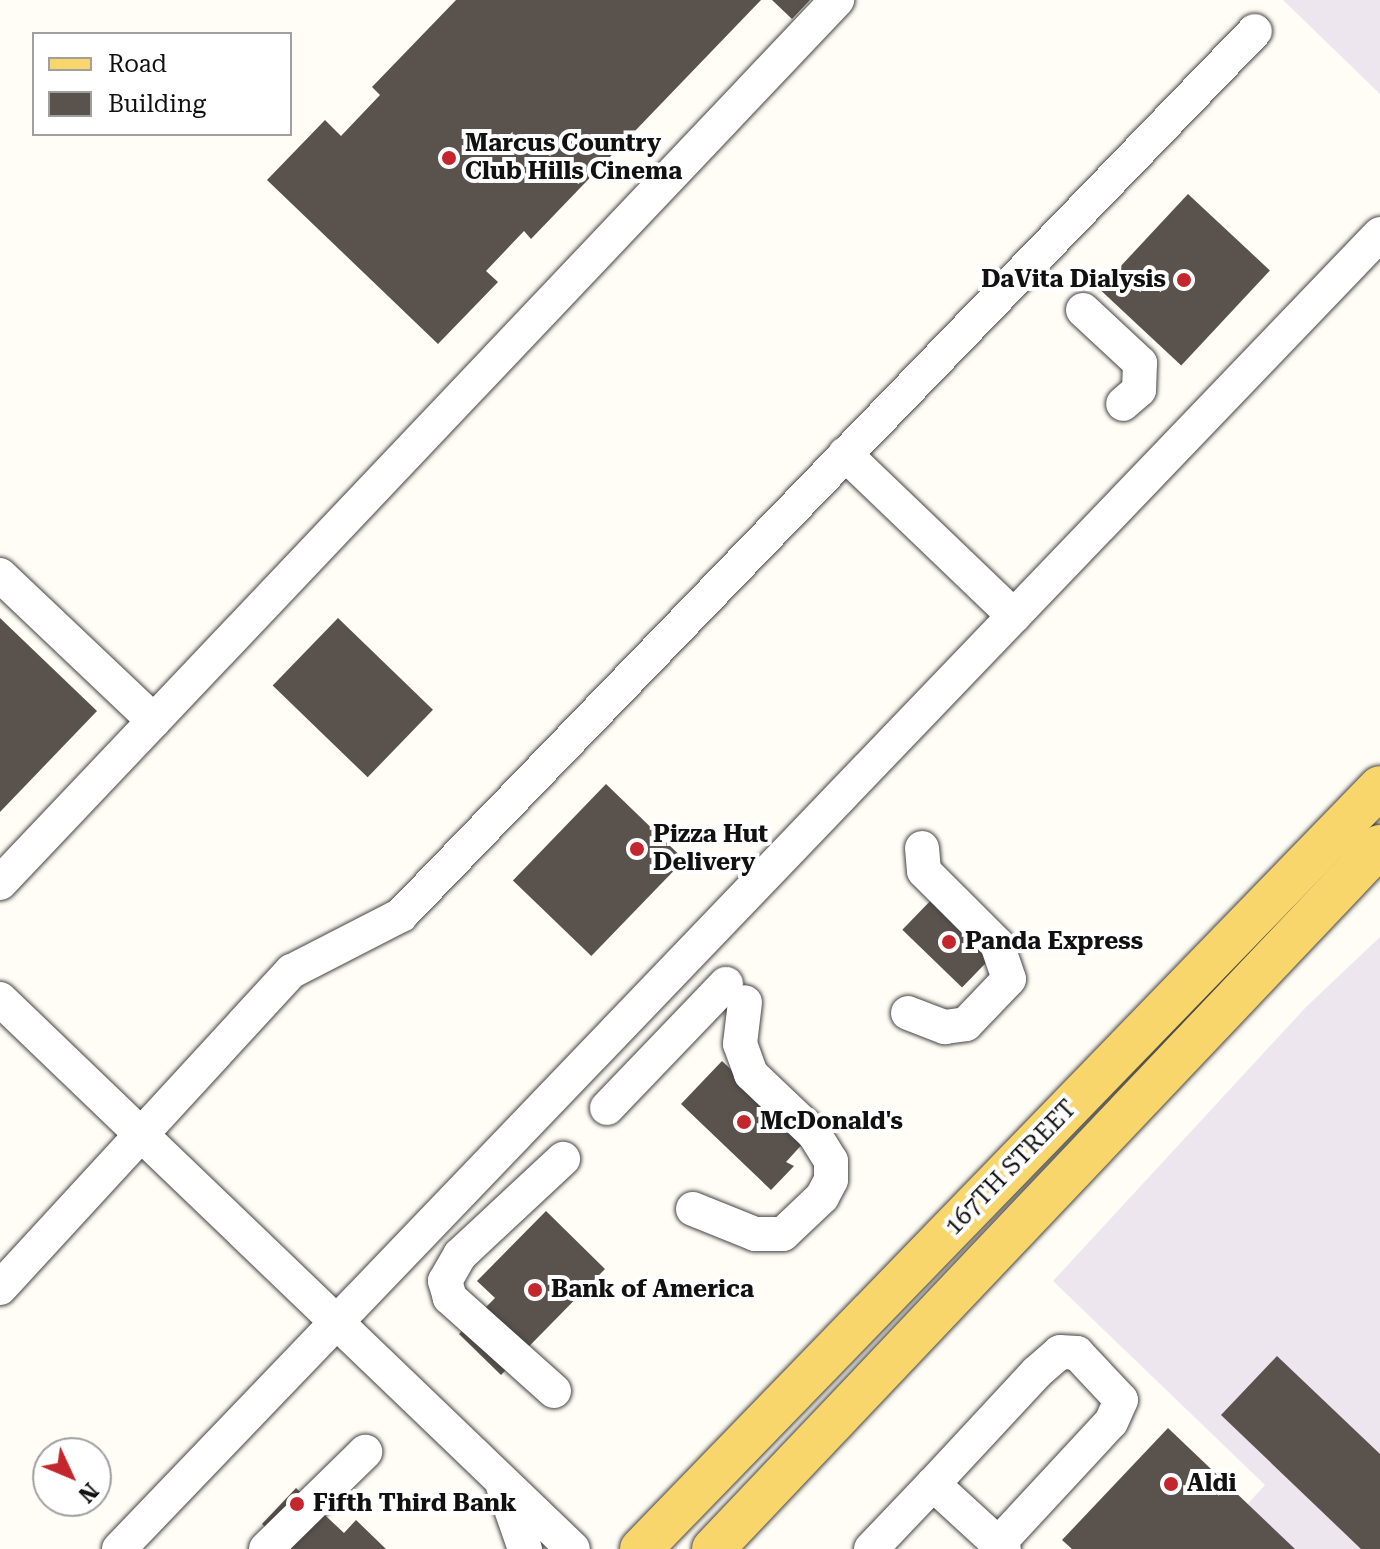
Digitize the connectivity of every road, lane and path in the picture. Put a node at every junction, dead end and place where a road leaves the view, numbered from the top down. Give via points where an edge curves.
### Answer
1 (837, 0) edge
2 (1255, 31) dead end
3 (1380, 234) edge
4 (1083, 310) dead end
5 (1123, 404) dead end
6 (845, 454) junction
7 (0, 575) edge
8 (1014, 616) junction
9 (154, 721) junction
10 (1380, 787) edge
11 (1380, 846) edge
12 (922, 848) dead end
13 (0, 883) edge
14 (0, 999) edge
15 (908, 1013) dead end
16 (607, 1108) dead end
17 (144, 1137) junction
18 (563, 1159) dead end
19 (693, 1209) dead end
20 (0, 1288) edge
21 (337, 1321) junction
22 (554, 1391) dead end
23 (365, 1452) dead end
24 (500, 1478) junction
25 (933, 1484) junction
26 (1001, 1546) edge
27 (119, 1549) edge
28 (266, 1549) edge
29 (525, 1549) edge
30 (573, 1549) edge
31 (641, 1549) edge
32 (713, 1549) edge
33 (871, 1549) edge

1 - 9 lane
2 - 6 lane
3 - 8 lane
4 - 5 lane via 1140,363 1139,390
6 - 8 lane
6 - 17 lane via 401,915 292,971
7 - 9 lane
8 - 21 lane
9 - 13 lane
10 - 31 main road, 167TH STREET
11 - 32 main road, 167TH STREET
12 - 15 lane via 924,871 997,944 1009,979 966,1024 945,1027
14 - 17 lane
16 - 19 lane via 735,993 740,1044 751,1074 814,1134 831,1161 831,1180 822,1197 783,1234 755,1234
17 - 20 lane
17 - 21 lane
18 - 22 lane via 460,1255 445,1281 450,1298
21 - 24 lane
21 - 27 lane
23 - 28 lane
24 - 29 lane
24 - 30 lane
25 - 26 lane
25 - 26 lane via 1037,1372 1060,1352 1077,1353 1121,1400
25 - 33 lane

